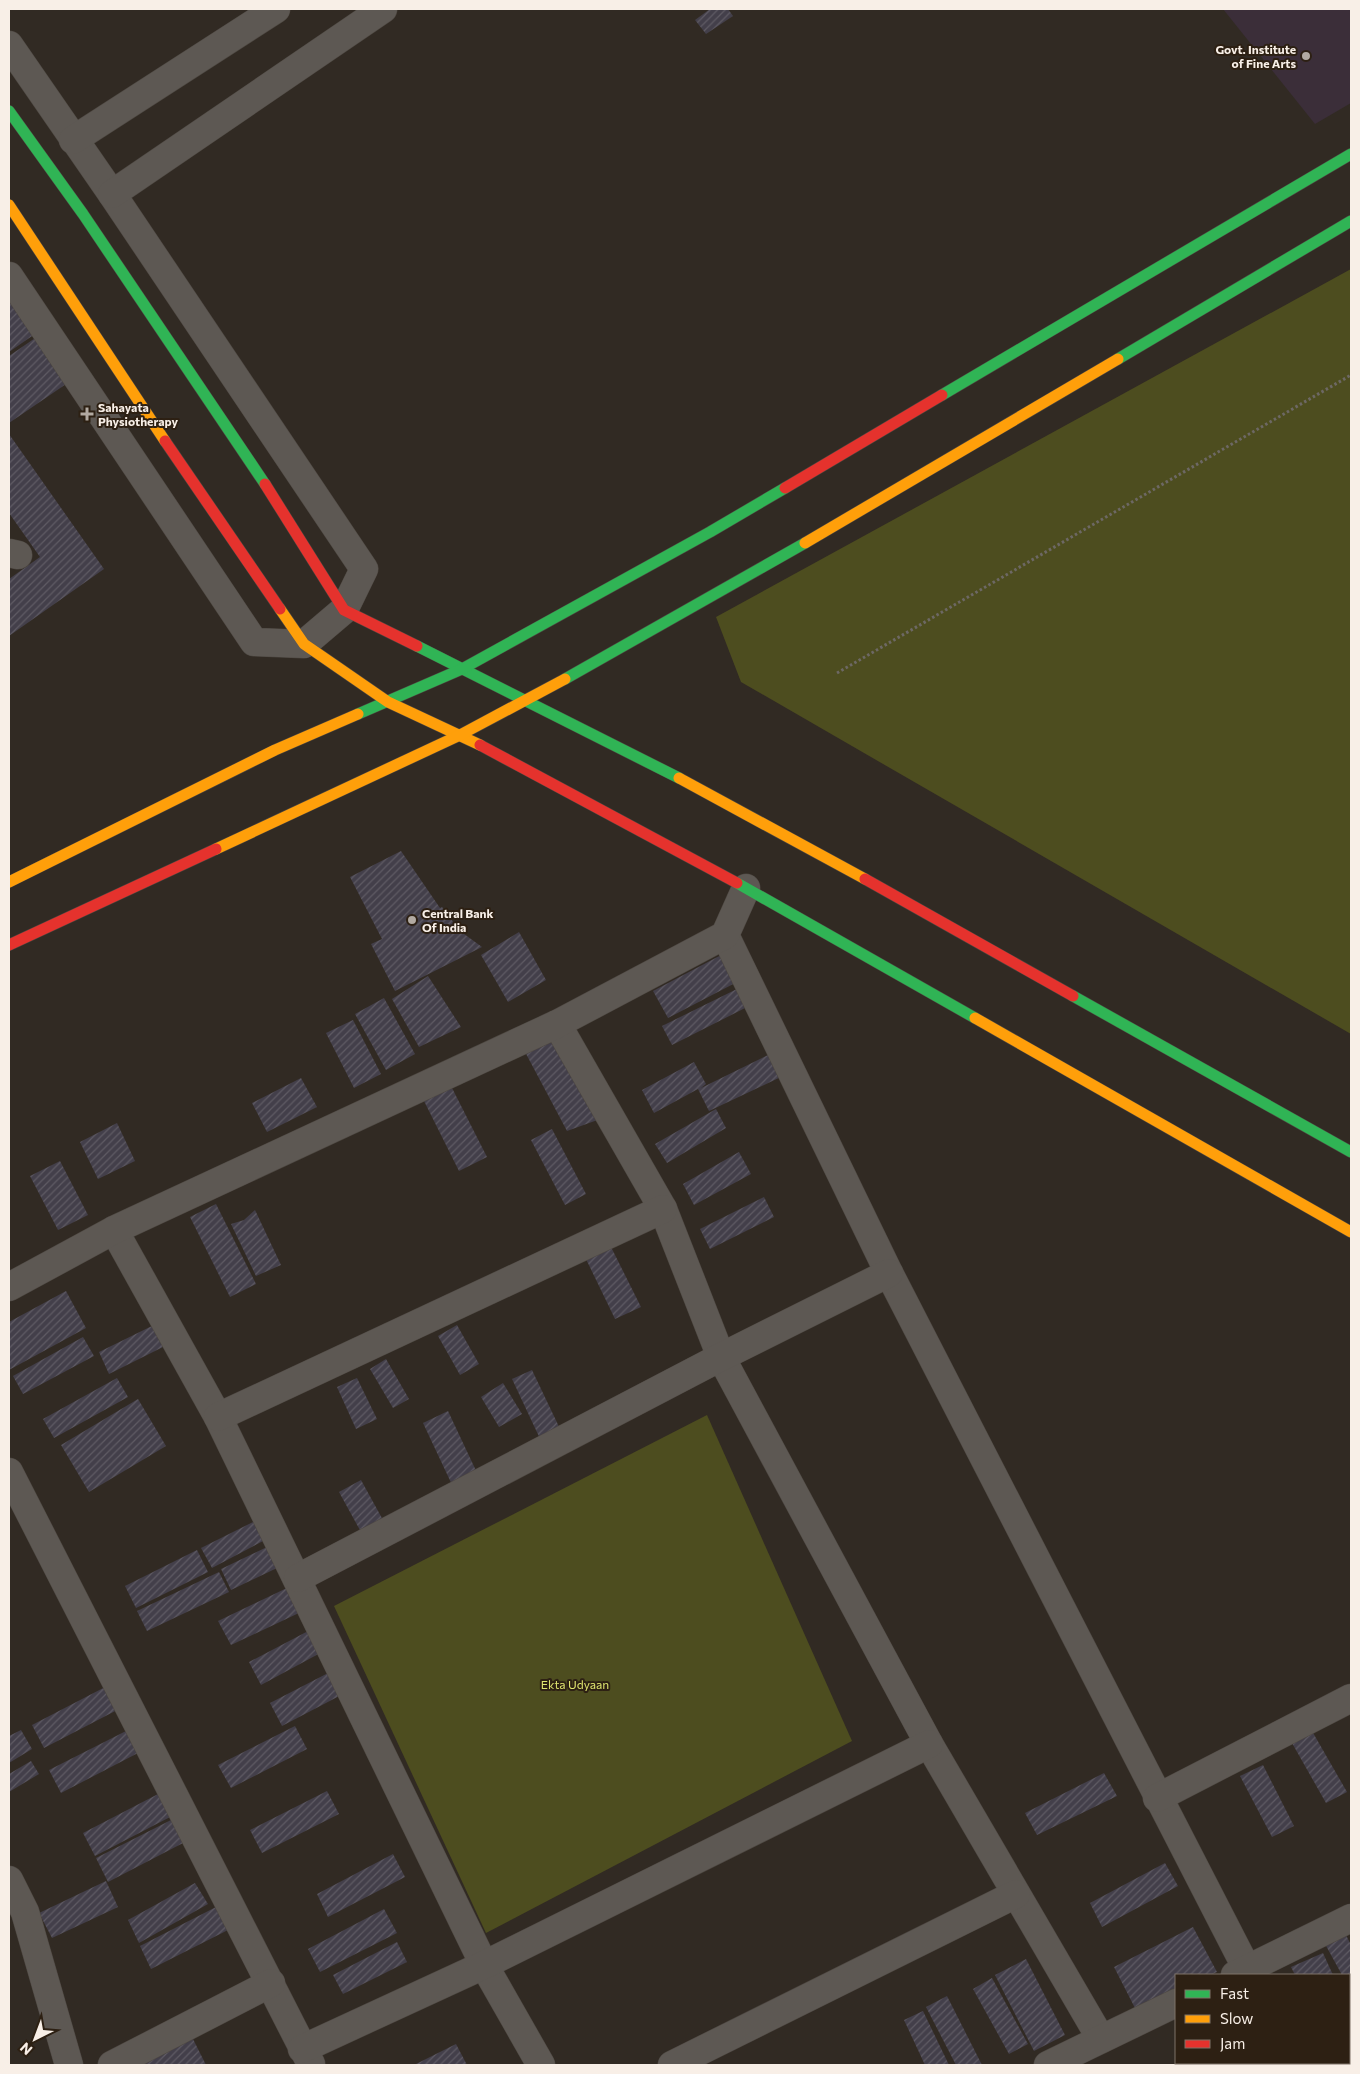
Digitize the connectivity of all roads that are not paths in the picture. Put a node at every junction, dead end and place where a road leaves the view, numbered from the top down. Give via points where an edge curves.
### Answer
1 (276, 9) edge
2 (383, 9) edge
3 (9, 45) edge
4 (9, 111) edge
5 (73, 140) junction
6 (1351, 154) edge
7 (112, 194) junction
8 (9, 205) edge
9 (1351, 221) edge
10 (9, 276) edge
11 (344, 610) junction
12 (304, 644) junction
13 (462, 669) junction
14 (528, 700) junction
15 (388, 702) junction
16 (460, 735) junction
17 (9, 882) edge
18 (746, 888) junction
19 (725, 935) junction
20 (9, 944) edge
21 (557, 1024) junction
22 (1351, 1152) edge
23 (663, 1210) junction
24 (114, 1230) junction
25 (1351, 1232) edge
26 (889, 1273) junction
27 (9, 1287) edge
28 (721, 1357) junction
29 (218, 1417) junction
30 (9, 1472) edge
31 (298, 1578) junction
32 (1351, 1698) edge
33 (929, 1744) junction
34 (1157, 1798) junction
35 (9, 1880) edge
36 (1016, 1894) junction
37 (17, 1916) edge
38 (1351, 1918) edge
39 (484, 1965) junction
40 (1244, 1973) edge
41 (271, 1983) junction
42 (1175, 2003) edge
43 (1101, 2039) junction
44 (307, 2057) edge
45 (69, 2065) edge
46 (112, 2065) edge
47 (541, 2065) edge
48 (672, 2065) edge
49 (1048, 2065) edge

1 - 5 street
2 - 7 street
3 - 5 street
4 - 11 main road via 83,214 256,470
5 - 7 street
6 - 13 main road via 710,532
7 - 11 street via 364,569
8 - 12 main road via 116,369
9 - 14 main road via 738,583
10 - 12 street via 254,642
11 - 12 street
11 - 13 main road
12 - 15 main road
13 - 14 main road
13 - 15 main road
14 - 16 main road
14 - 22 main road via 763,822
15 - 16 main road
15 - 17 main road via 276,750
16 - 18 main road
16 - 20 main road
18 - 19 street
18 - 25 main road
19 - 21 street
19 - 26 street
21 - 23 street
21 - 24 street
23 - 28 street
23 - 29 street
24 - 27 street
24 - 29 street
26 - 28 street
26 - 34 street
28 - 31 street
28 - 33 street
29 - 31 street
30 - 41 street
31 - 39 street
32 - 34 street
33 - 36 street
33 - 39 street
34 - 40 street
35 - 37 street
36 - 43 street
36 - 48 street
37 - 45 street
38 - 40 street
39 - 44 street
39 - 47 street
41 - 44 street
41 - 46 street
42 - 43 street
43 - 49 street

